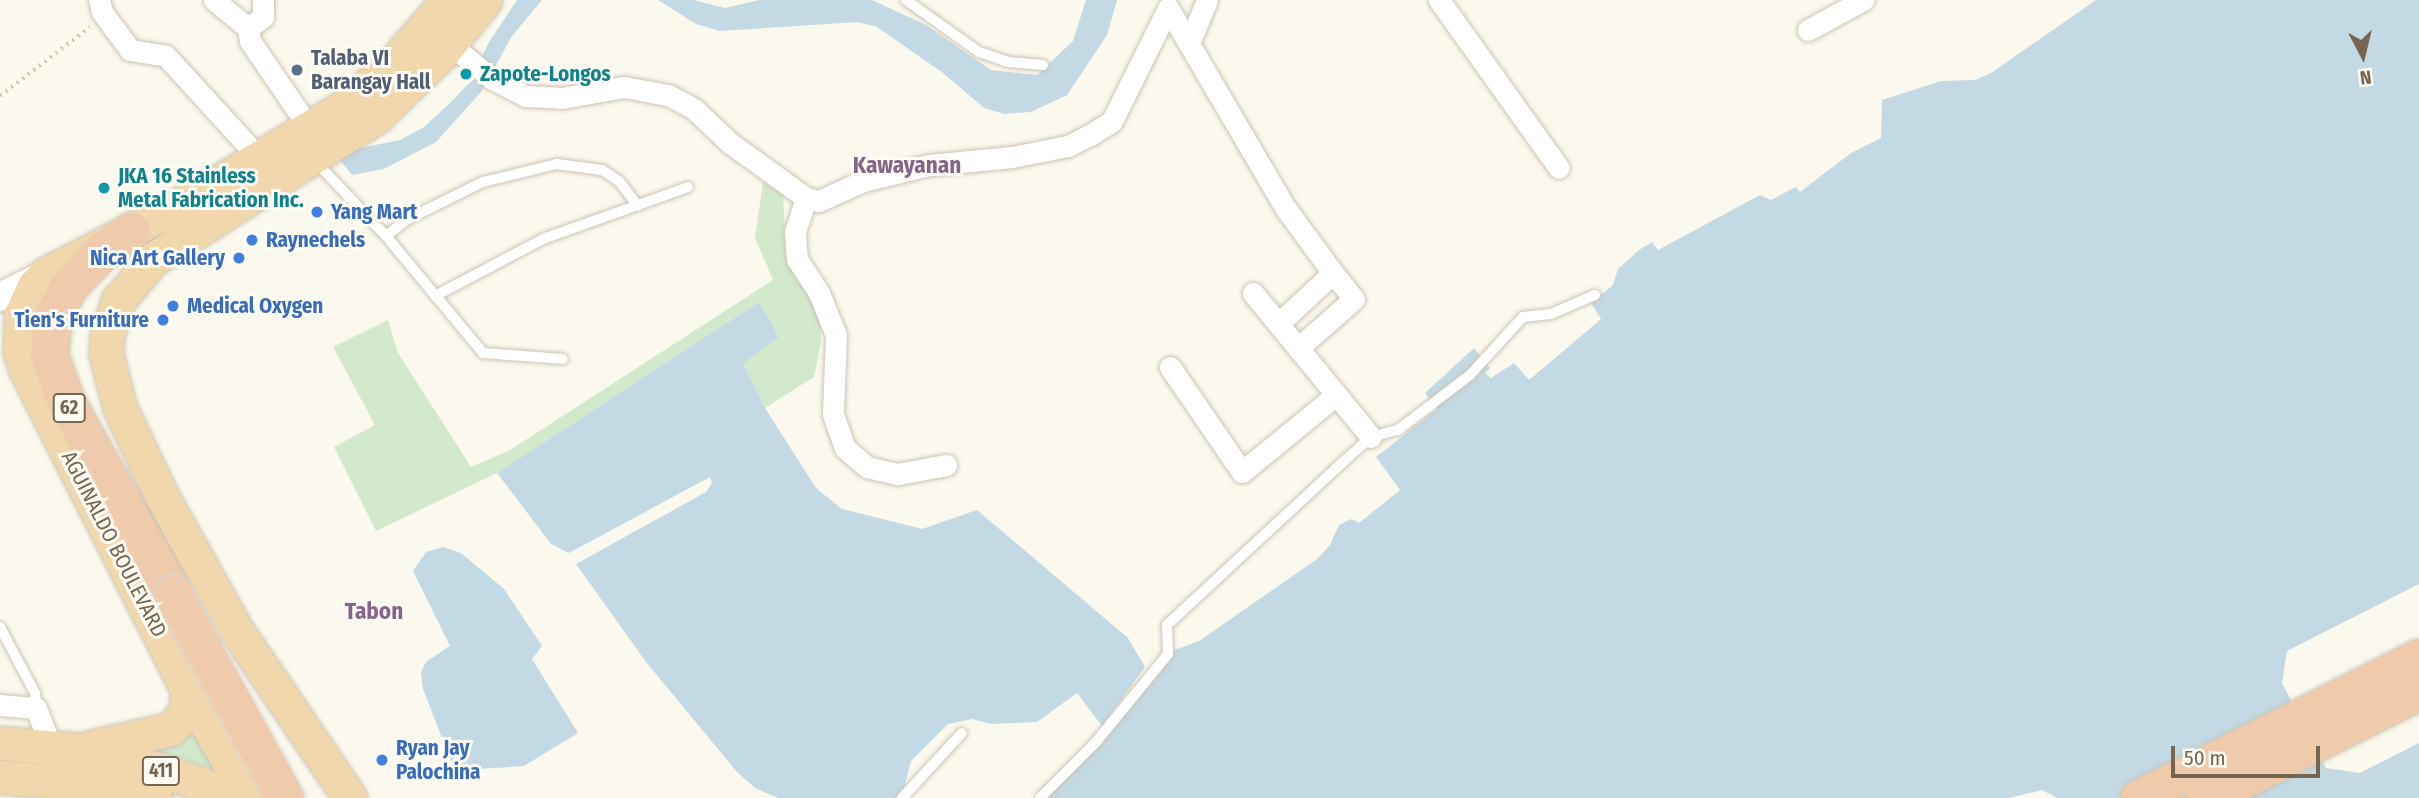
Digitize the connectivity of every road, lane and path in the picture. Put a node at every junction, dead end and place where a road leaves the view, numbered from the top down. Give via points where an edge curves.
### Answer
1 (214, 0) edge
2 (263, 0) edge
3 (448, 0) edge
4 (485, 0) edge
5 (906, 0) edge
6 (1207, 0) edge
7 (1439, 0) edge
8 (1863, 0) edge
9 (100, 6) edge
10 (248, 28) junction
11 (1808, 30) dead end
12 (1190, 41) junction
13 (461, 54) junction
14 (1043, 65) dead end
15 (0, 96) edge
16 (311, 144) junction
17 (260, 159) junction
18 (1559, 168) dead end
19 (688, 187) dead end
20 (807, 198) junction
21 (638, 205) junction
22 (131, 231) junction
23 (386, 236) junction
24 (46, 274) junction
25 (1333, 274) junction
26 (1252, 293) dead end
27 (1595, 295) dead end
28 (435, 296) junction
29 (0, 297) edge
30 (1278, 324) junction
31 (0, 343) edge
32 (1298, 348) junction
33 (563, 359) dead end
34 (1170, 367) dead end
35 (26, 370) junction
36 (1336, 395) junction
37 (1371, 437) junction
38 (946, 465) dead end
39 (0, 627) edge
40 (2419, 658) edge
41 (262, 670) junction
42 (2419, 691) edge
43 (194, 700) junction
44 (0, 705) edge
45 (36, 708) junction
46 (2348, 710) junction
47 (962, 733) dead end
48 (0, 743) edge
49 (65, 748) junction
50 (11, 778) edge
51 (77, 798) edge
52 (155, 798) edge
53 (242, 798) edge
54 (249, 798) edge
55 (285, 798) edge
56 (350, 798) edge
57 (902, 798) edge
58 (1040, 798) edge
59 (2139, 798) edge
60 (2205, 798) edge

1 - 10 street
2 - 10 street via 262,18
3 - 16 highway, AGUINALDO BOULEVARD / 62
4 - 13 highway, AGUINALDO BOULEVARD / 62
5 - 14 lane via 979,52 1008,62
6 - 12 street
7 - 18 street
8 - 11 street
9 - 15 path via 91,26
9 - 17 street via 130,50 166,56
10 - 16 street via 257,55
12 - 20 street via 1168,8 1112,121 1068,146 929,166 863,181 831,198
12 - 25 street via 1286,209
13 - 16 highway, AGUINALDO BOULEVARD / 62 via 376,117
13 - 20 street via 513,92 542,99 624,87 667,95 694,109 730,143
16 - 17 highway, AGUINALDO BOULEVARD / 62
16 - 23 lane
16 - 41 highway, AGUINALDO BOULEVARD / 62 via 153,259 118,301 107,336 110,371 133,442
17 - 22 highway, AGUINALDO BOULEVARD / 62
19 - 21 lane
20 - 38 street via 795,232 797,259 819,293 836,335 833,414 845,448 867,467 898,474
21 - 23 lane via 619,181 601,170 557,164 483,182 408,219
21 - 28 lane via 501,257
22 - 24 highway, AGUINALDO BOULEVARD / 62
22 - 55 highway, 62, bridge via 93,259 69,285 53,316 50,355 66,402
23 - 28 lane
24 - 29 main road
24 - 35 highway, AGUINALDO BOULEVARD / 62 via 34,286 20,314 20,351
25 - 30 street
25 - 32 street via 1354,299
26 - 30 street
27 - 37 lane via 1551,314 1522,317 1470,375 1398,430
28 - 33 lane via 483,353
30 - 32 street
31 - 35 highway
32 - 36 street
34 - 36 street via 1242,472
35 - 43 highway, AGUINALDO BOULEVARD / 62
36 - 37 street
37 - 58 lane via 1167,625 1168,654 1096,742
39 - 45 lane via 35,693
40 - 46 highway
41 - 43 highway via 279,729 272,746 250,747
41 - 56 highway, AGUINALDO BOULEVARD / 62
42 - 46 highway
43 - 49 highway via 171,729
43 - 54 highway, AGUINALDO BOULEVARD / 62
44 - 45 street
45 - 49 street
46 - 59 highway
46 - 60 highway
47 - 57 lane
48 - 49 highway, 411
49 - 53 highway, 411 via 144,765
50 - 51 highway
50 - 52 highway, 411 via 104,785

